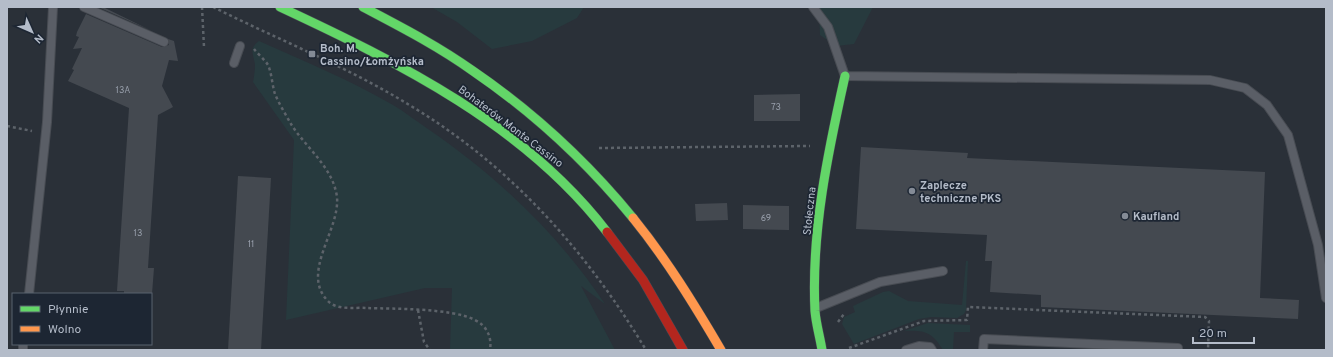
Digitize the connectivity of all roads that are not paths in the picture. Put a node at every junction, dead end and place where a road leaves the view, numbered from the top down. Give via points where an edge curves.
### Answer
1 (54, 7) edge
2 (84, 7) edge
3 (280, 7) edge
4 (363, 7) edge
5 (813, 7) edge
6 (376, 13) junction
7 (379, 26) dead end
8 (371, 40) dead end
9 (164, 42) dead end
10 (359, 44) junction
11 (240, 46) dead end
12 (234, 63) dead end
13 (845, 76) junction
14 (943, 271) dead end
15 (29, 293) edge
16 (1326, 298) edge
17 (816, 308) junction
18 (683, 350) edge
19 (721, 350) edge
20 (822, 350) edge
21 (906, 350) edge
22 (932, 350) edge
23 (983, 350) edge
24 (1178, 350) edge

1 - 15 lane
2 - 9 lane
3 - 10 street, Bohaterów Monte Cassino
4 - 6 street, Bohaterów Monte Cassino
5 - 13 lane via 828,27
6 - 7 street
6 - 19 street, Bohaterów Monte Cassino via 458,59 535,116 587,165 625,207 677,274
8 - 10 street
10 - 18 street, Bohaterów Monte Cassino via 458,100 536,158 565,184 588,208 643,280
11 - 12 lane
13 - 16 lane via 1210,80 1245,88 1267,105 1288,135 1318,245
13 - 17 street, Stołeczna via 830,145 820,214
14 - 17 lane via 880,282
17 - 20 street, Stołeczna
21 - 22 lane via 919,346
23 - 24 lane via 984,339

